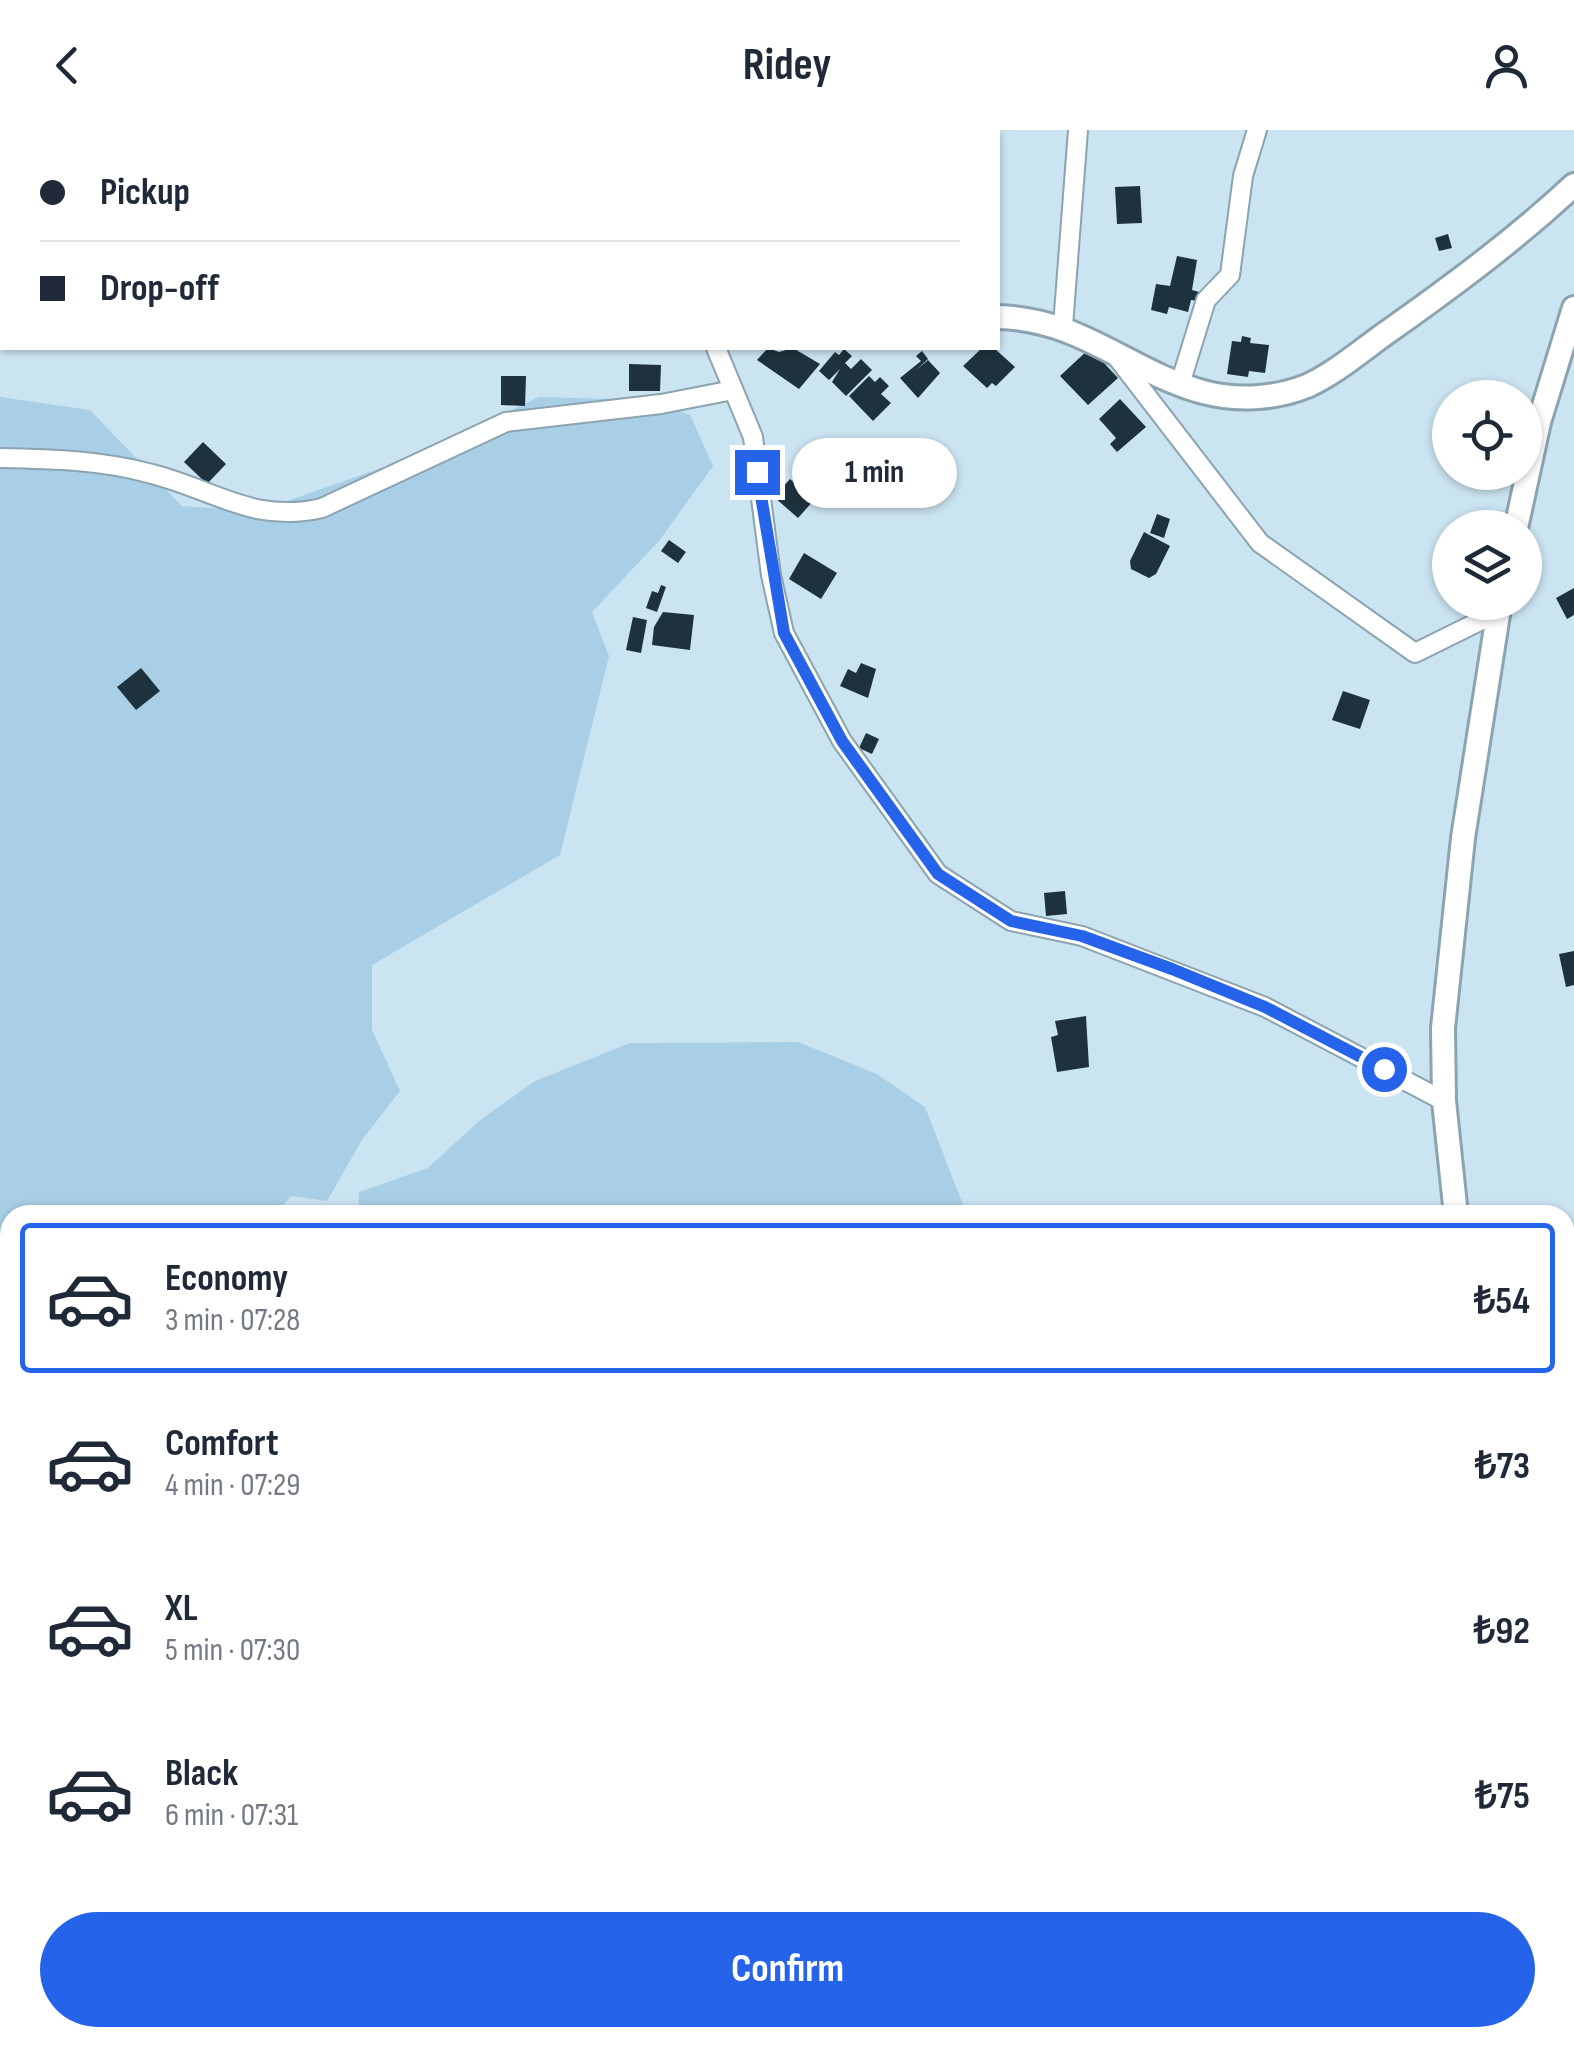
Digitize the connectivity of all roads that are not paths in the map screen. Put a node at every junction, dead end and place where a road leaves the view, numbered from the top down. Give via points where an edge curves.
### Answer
1 (1078, 130) edge
2 (1256, 130) edge
3 (1574, 185) edge
4 (1574, 308) edge
5 (1000, 317) edge
6 (1063, 326) junction
7 (1110, 348) junction
8 (717, 350) edge
9 (1180, 384) junction
10 (733, 390) junction
11 (0, 458) edge
12 (1520, 510) edge
13 (1476, 620) edge
14 (1498, 620) edge
15 (1444, 1100) junction
16 (1455, 1205) edge

1 - 6 street
2 - 9 street via 1242,176 1230,275 1206,300
3 - 9 street via 1472,273 1310,384 1238,398
4 - 12 street
5 - 6 street
6 - 7 street
7 - 9 street
7 - 13 street via 1260,544 1415,653
8 - 10 street
10 - 11 street via 506,422 322,508 294,514 237,507 154,474 71,459
10 - 15 street via 752,437 784,633 842,741 938,874 1011,921 1082,936 1265,1007
14 - 15 street via 1463,838 1442,1028
15 - 16 street

